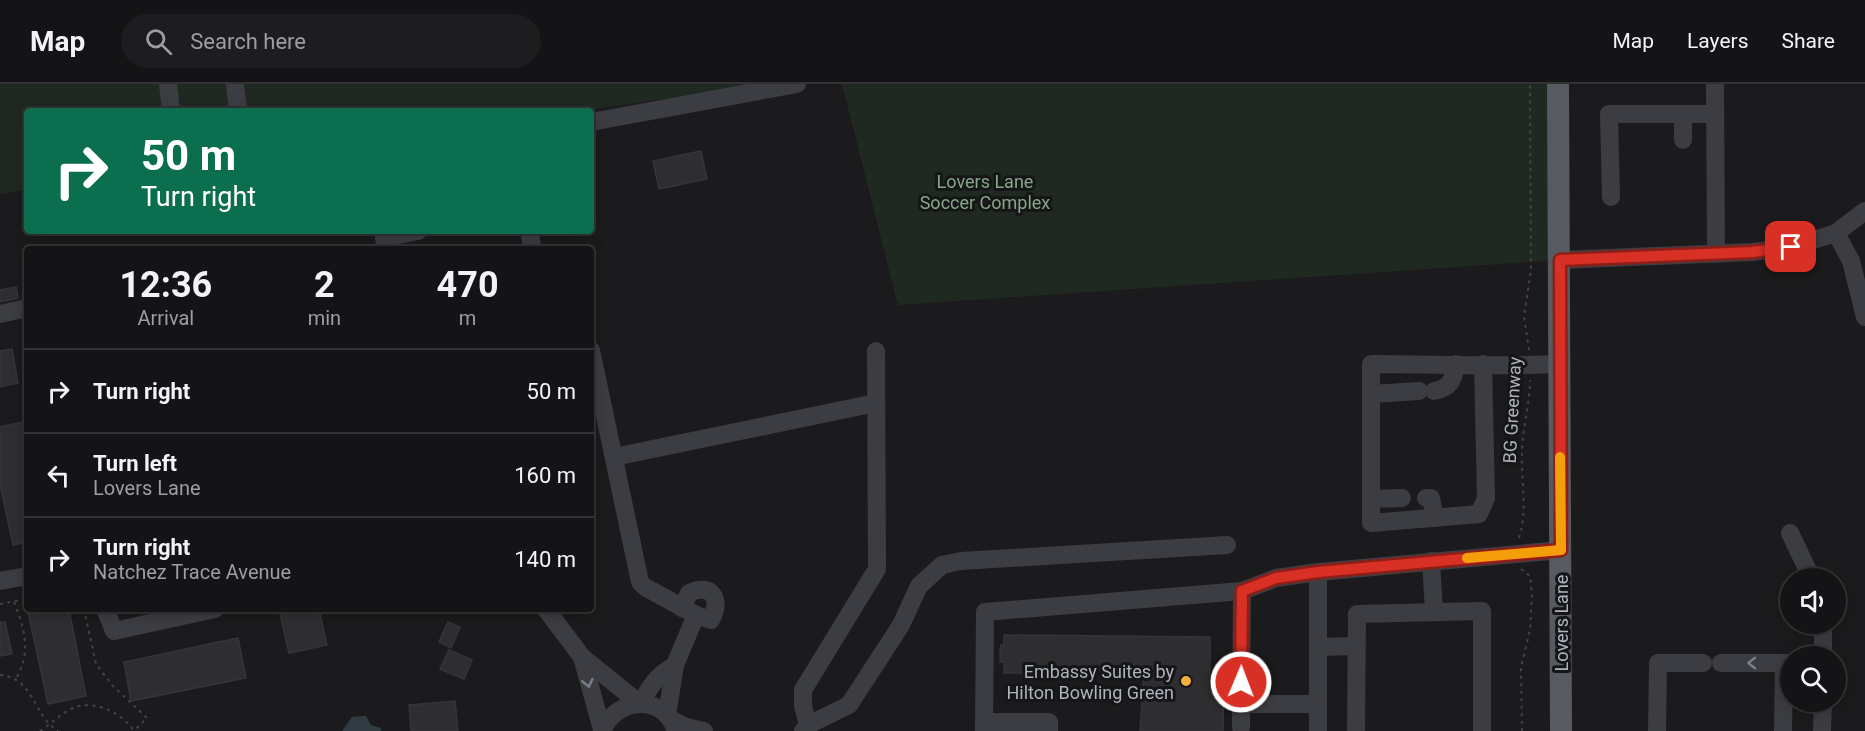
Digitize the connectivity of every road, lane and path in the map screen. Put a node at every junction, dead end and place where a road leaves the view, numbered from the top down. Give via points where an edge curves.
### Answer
1 (168, 84) edge
2 (236, 84) edge
3 (797, 84) edge
4 (1530, 84) edge
5 (1558, 84) edge
6 (1715, 84) edge
7 (171, 108) edge
8 (238, 108) edge
9 (1683, 114) junction
10 (1715, 114) junction
11 (594, 121) edge
12 (1683, 140) dead end
13 (1611, 197) dead end
14 (1865, 211) edge
15 (1836, 232) junction
16 (403, 234) edge
17 (385, 246) edge
18 (1716, 254) junction
19 (1560, 260) junction
20 (1859, 271) edge
21 (24, 309) edge
22 (0, 314) edge
23 (1865, 317) edge
24 (876, 351) dead end
25 (594, 364) edge
26 (1456, 364) junction
27 (1483, 364) junction
28 (1559, 364) junction
29 (1530, 365) junction
30 (1371, 393) junction
31 (876, 403) junction
32 (614, 457) junction
33 (1402, 498) dead end
34 (1426, 498) dead end
35 (1371, 499) junction
36 (1435, 518) junction
37 (1790, 533) dead end
38 (1227, 545) dead end
39 (1561, 550) junction
40 (1519, 554) junction
41 (1431, 561) junction
42 (1807, 568) edge
43 (1318, 572) junction
44 (24, 577) edge
45 (0, 581) edge
46 (1242, 591) junction
47 (24, 600) edge
48 (14, 602) junction
49 (0, 604) edge
50 (1434, 611) junction
51 (85, 612) edge
52 (106, 612) edge
53 (201, 612) edge
54 (548, 612) edge
55 (1318, 646) junction
56 (1356, 646) junction
57 (582, 657) junction
58 (1780, 663) edge
59 (675, 665) junction
60 (0, 675) edge
61 (16, 678) junction
62 (641, 703) junction
63 (1241, 704) junction
64 (1318, 704) junction
65 (1784, 712) edge
66 (1823, 712) edge
67 (671, 721) edge
68 (50, 726) junction
69 (984, 726) edge
70 (1016, 726) edge
71 (1241, 727) dead end
72 (806, 728) edge
73 (602, 730) edge
74 (40, 731) edge
75 (58, 731) edge
76 (134, 731) edge
77 (704, 731) edge
78 (1049, 731) edge
79 (1318, 731) edge
80 (1356, 731) edge
81 (1482, 731) edge
82 (1522, 731) edge
83 (1561, 731) edge
84 (1657, 731) edge
85 (1783, 731) edge
86 (1822, 731) edge

1 - 7 street
2 - 8 street
3 - 11 street
4 - 29 path, BG Greenway via 1531,270 1524,316
5 - 19 main road, Lovers Lane
6 - 10 street
9 - 10 street
9 - 12 street
9 - 13 street via 1609,114
10 - 18 street
14 - 15 street
15 - 18 street via 1791,247
15 - 20 street
16 - 17 street via 384,238
18 - 19 street
19 - 28 main road, Lovers Lane
20 - 23 street
21 - 22 street
24 - 31 street
25 - 32 street
26 - 27 street
26 - 30 street via 1451,384 1446,388
26 - 30 street via 1371,364
27 - 29 street
27 - 36 street via 1486,498 1479,514
28 - 29 street
28 - 39 main road, Lovers Lane
29 - 40 path, BG Greenway via 1530,398 1521,452 1525,520
30 - 35 street
31 - 32 street
31 - 72 street via 877,569 803,690
32 - 59 street via 640,582 689,612
33 - 35 street
34 - 36 street via 1431,498
35 - 36 street via 1371,523
37 - 42 street
38 - 72 street via 942,565 919,586 901,625 849,705
39 - 40 street
39 - 83 main road, Lovers Lane
40 - 41 street
40 - 82 path via 1519,568 1530,576 1532,595 1530,630 1521,667
41 - 43 street
41 - 50 street
43 - 46 street via 1276,578
43 - 55 street
44 - 45 street
46 - 63 street
46 - 69 street via 985,612
47 - 48 path
48 - 49 path
48 - 61 path via 26,641
50 - 56 street via 1357,614
50 - 81 street via 1482,611
51 - 76 path via 96,664 112,686 147,718
52 - 53 street via 114,631
54 - 57 street
55 - 56 street
55 - 64 street
56 - 80 street
57 - 62 street
57 -> 73 street
58 -> 84 street via 1658,663
59 - 62 street via 654,681
59 - 67 street
60 - 61 path
61 - 68 path via 27,687
62 - 67 street via 651,705
62 - 73 street via 616,711
63 - 64 street
63 - 71 street
64 - 79 street
65 - 85 street
66 - 86 street
67 - 77 street
68 - 74 path
68 - 75 path
68 - 76 path via 73,708 84,706 115,712
69 - 70 street
70 - 78 street via 1049,722

